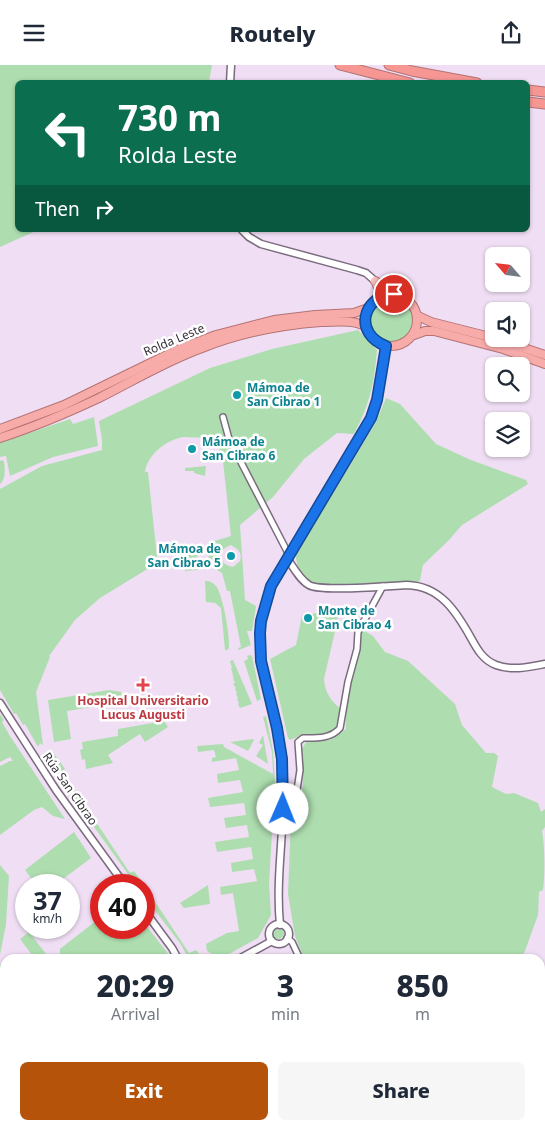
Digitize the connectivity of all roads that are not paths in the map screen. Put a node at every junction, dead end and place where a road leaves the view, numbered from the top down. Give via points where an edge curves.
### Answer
1 (231, 65) edge
2 (340, 65) edge
3 (389, 65) edge
4 (230, 80) edge
5 (398, 80) edge
6 (461, 80) edge
7 (530, 90) edge
8 (545, 92) edge
9 (530, 102) edge
10 (545, 104) edge
11 (244, 232) edge
12 (375, 281) junction
13 (394, 294) junction
14 (377, 298) junction
15 (368, 308) junction
16 (418, 316) junction
17 (366, 327) junction
18 (414, 335) junction
19 (485, 336) edge
20 (386, 346) junction
21 (521, 347) edge
22 (545, 355) edge
23 (545, 364) edge
24 (223, 417) dead end
25 (0, 429) edge
26 (0, 438) edge
27 (288, 557) junction
28 (383, 586) junction
29 (545, 664) edge
30 (0, 703) edge
31 (295, 803) dead end
32 (117, 874) edge
33 (155, 924) edge
34 (280, 925) junction
35 (287, 938) junction
36 (272, 941) junction
37 (175, 954) edge
38 (248, 954) edge
39 (298, 954) edge

1 - 4 street
2 - 5 highway
3 - 6 highway
7 - 8 highway
9 - 10 highway
11 - 12 street via 261,244 357,270
12 - 13 main road
12 - 14 main road via 379,291
13 - 14 highway
13 - 16 highway via 409,301
14 - 15 highway
15 - 17 highway
15 - 25 highway, Rolda Leste via 354,313 274,320 226,331 172,352 64,405
16 - 18 highway
16 - 19 highway
17 - 20 highway via 373,339
17 - 26 highway, Rolda Leste via 349,321 311,323 234,337 180,357 78,408
18 - 20 highway via 404,343
18 - 23 highway via 434,331
20 - 27 street via 371,418
21 - 22 highway
24 - 27 street via 228,439
27 - 28 street via 307,584 314,587
27 - 34 street via 271,586 260,633 261,661 282,759
28 - 29 street via 420,585 440,595 484,659 494,665 517,669
28 - 31 street via 358,632 340,728 328,737 302,737 298,742 300,770
30 - 32 street, Rúa San Cibrao via 56,791
33 - 37 street
34 - 35 street via 288,931
34 - 36 street via 270,930
35 - 36 street via 280,944
35 - 39 street
36 - 38 street

